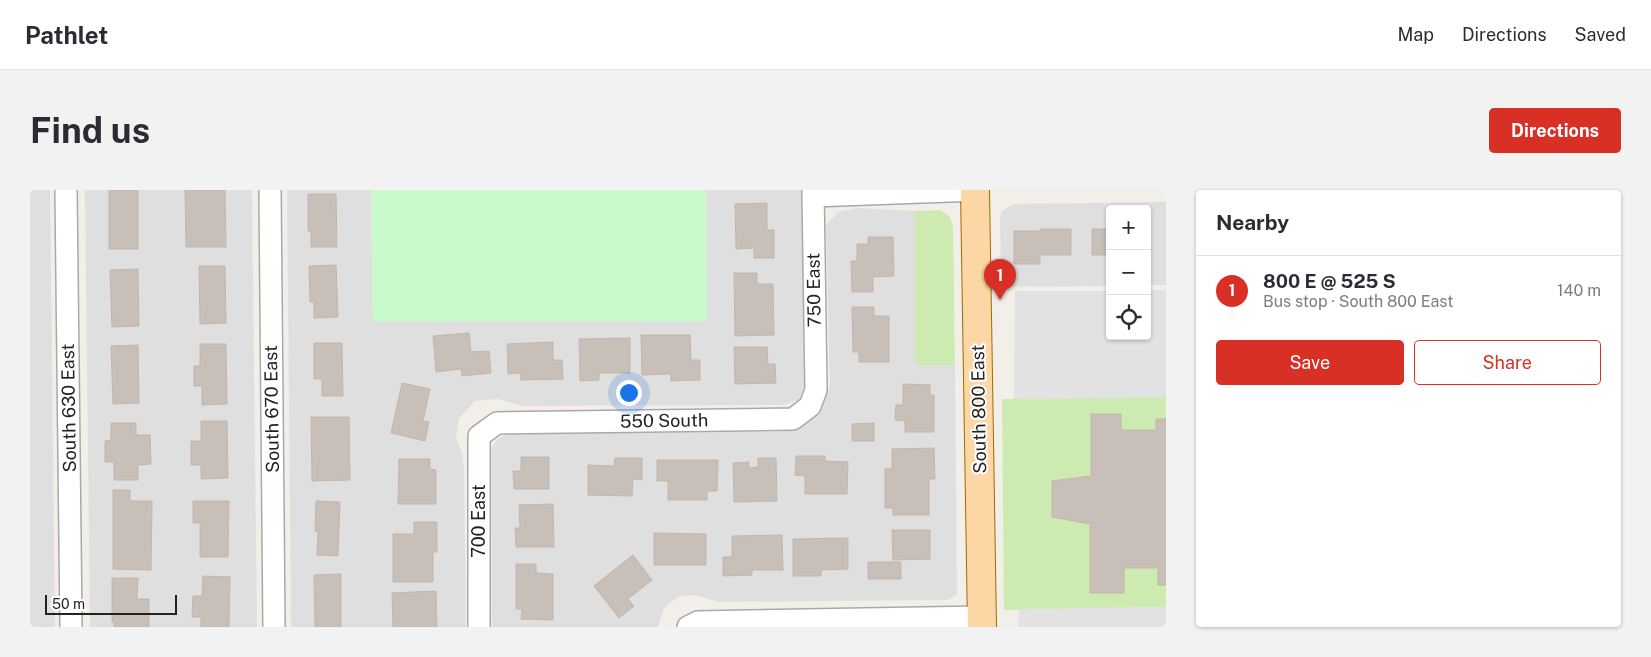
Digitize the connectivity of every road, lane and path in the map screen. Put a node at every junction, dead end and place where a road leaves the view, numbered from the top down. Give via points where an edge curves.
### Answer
1 (66, 190) edge
2 (270, 190) edge
3 (976, 190) edge
4 (813, 193) edge
5 (816, 390) joint
6 (497, 423) joint
7 (982, 622) edge
8 (71, 627) edge
9 (274, 627) edge
10 (479, 627) edge
11 (688, 627) edge

1 - 8 street, South 630 East
2 - 9 street, South 670 East
3 - 4 street
3 - 7 main road, South 800 East
4 - 5 street, 750 East
5 - 6 street, 550 South via 810,406 793,419
6 - 10 street, 700 East via 479,436
7 - 11 street via 698,622

